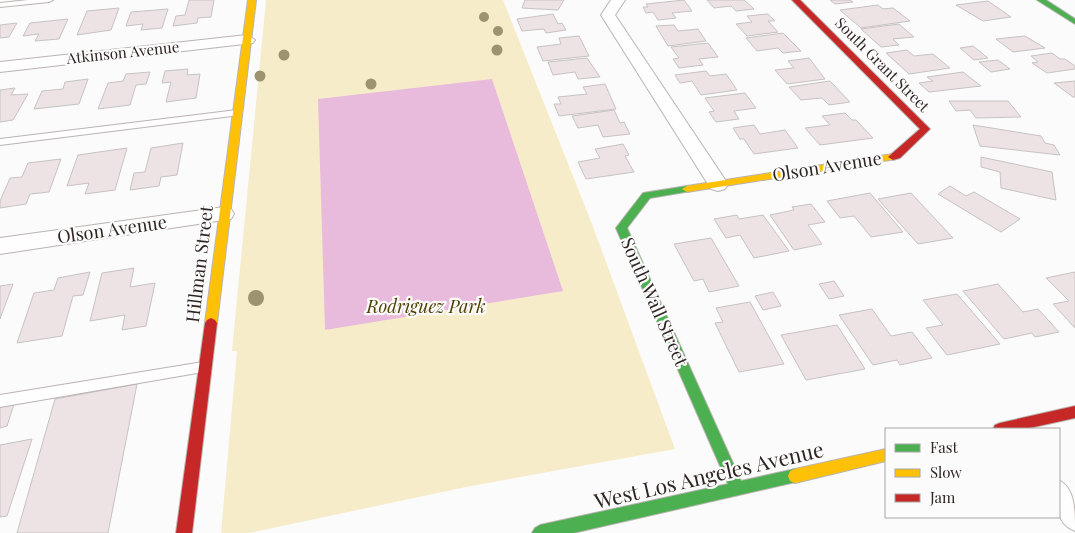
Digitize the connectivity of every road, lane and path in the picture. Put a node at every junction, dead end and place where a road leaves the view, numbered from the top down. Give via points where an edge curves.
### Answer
1 (49, 0) edge
2 (252, 0) edge
3 (618, 0) edge
4 (796, 0) edge
5 (1042, 0) edge
6 (0, 5) edge
7 (1075, 22) edge
8 (246, 40) junction
9 (0, 67) edge
10 (237, 113) junction
11 (925, 129) joint
12 (0, 142) edge
13 (718, 184) junction
14 (224, 214) junction
15 (0, 246) edge
16 (205, 367) junction
17 (0, 401) edge
18 (1075, 412) edge
19 (1010, 428) edge
20 (885, 455) edge
21 (737, 489) junction
22 (1060, 495) edge
23 (1075, 516) edge
24 (184, 533) edge
25 (540, 533) edge

1 - 6 lane
2 - 8 street, Hillman Street
3 - 13 street via 608,15
4 - 11 street, South Grant Street
5 - 7 street
8 - 9 street, Atkinson Avenue
8 - 10 street, Hillman Street
10 - 12 lane
10 - 14 street, Hillman Street
11 - 13 street, Olson Avenue via 897,156
13 - 21 street, South Wall Street via 647,195 621,228
14 - 15 street, Olson Avenue
14 - 16 street, Hillman Street
16 - 17 lane
16 - 24 street, Hillman Street
18 - 19 street
20 - 21 street, West Los Angeles Avenue
21 - 25 street, West Los Angeles Avenue
22 - 23 street

